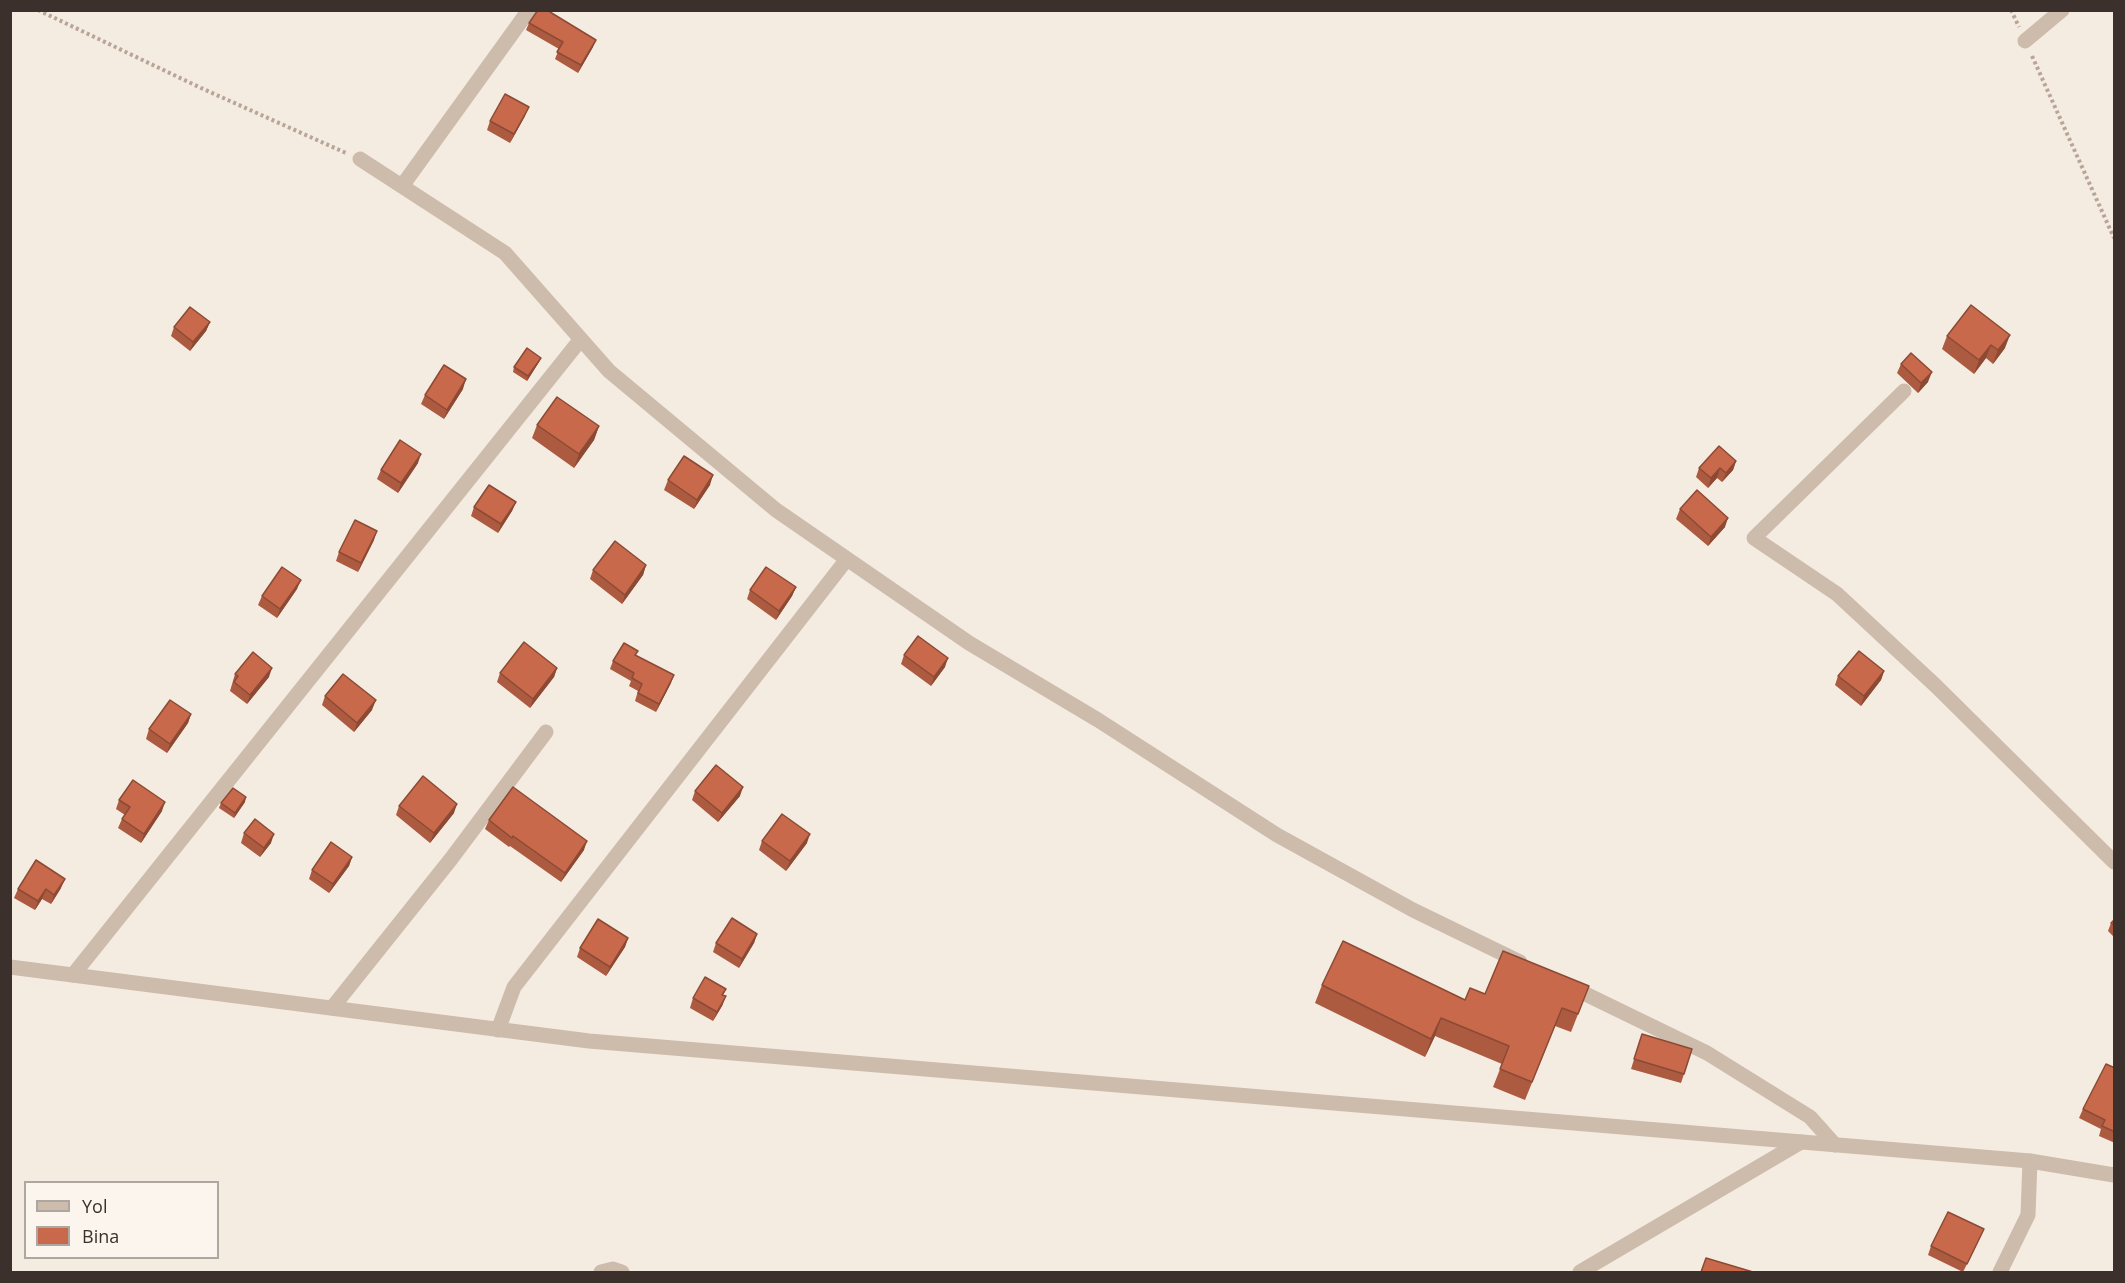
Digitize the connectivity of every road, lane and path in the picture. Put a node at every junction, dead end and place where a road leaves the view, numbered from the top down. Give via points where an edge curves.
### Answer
1 (38, 10) edge
2 (529, 10) edge
3 (2012, 10) edge
4 (2062, 10) edge
5 (2025, 41) junction
6 (360, 159) joint
7 (402, 186) junction
8 (2115, 238) edge
9 (581, 339) junction
10 (1904, 391) dead end
11 (847, 559) junction
12 (546, 732) dead end
13 (2115, 862) edge
14 (1528, 966) edge
15 (10, 967) edge
16 (74, 975) junction
17 (1560, 982) edge
18 (332, 1008) junction
19 (498, 1030) junction
20 (1801, 1142) junction
21 (1835, 1144) junction
22 (2030, 1161) junction
23 (2115, 1175) edge
24 (601, 1272) edge
25 (622, 1272) edge
26 (1580, 1272) edge
27 (2000, 1272) edge

1 - 6 path
2 - 7 street
3 - 5 path
4 - 5 street
5 - 8 path
6 - 7 street
7 - 9 street via 505,253
9 - 11 street via 609,371 776,510
9 - 16 street
10 - 13 street via 1754,538 1837,594
11 - 14 street via 969,643 1277,835 1413,910
11 - 19 street via 514,987
12 - 18 street
15 - 16 street
16 - 18 street
17 - 21 street via 1707,1053 1810,1117
18 - 19 street
19 - 20 street via 601,1042
20 - 21 street
20 - 26 street
21 - 22 street
22 - 23 street
22 - 27 street via 2028,1215
24 - 25 street

